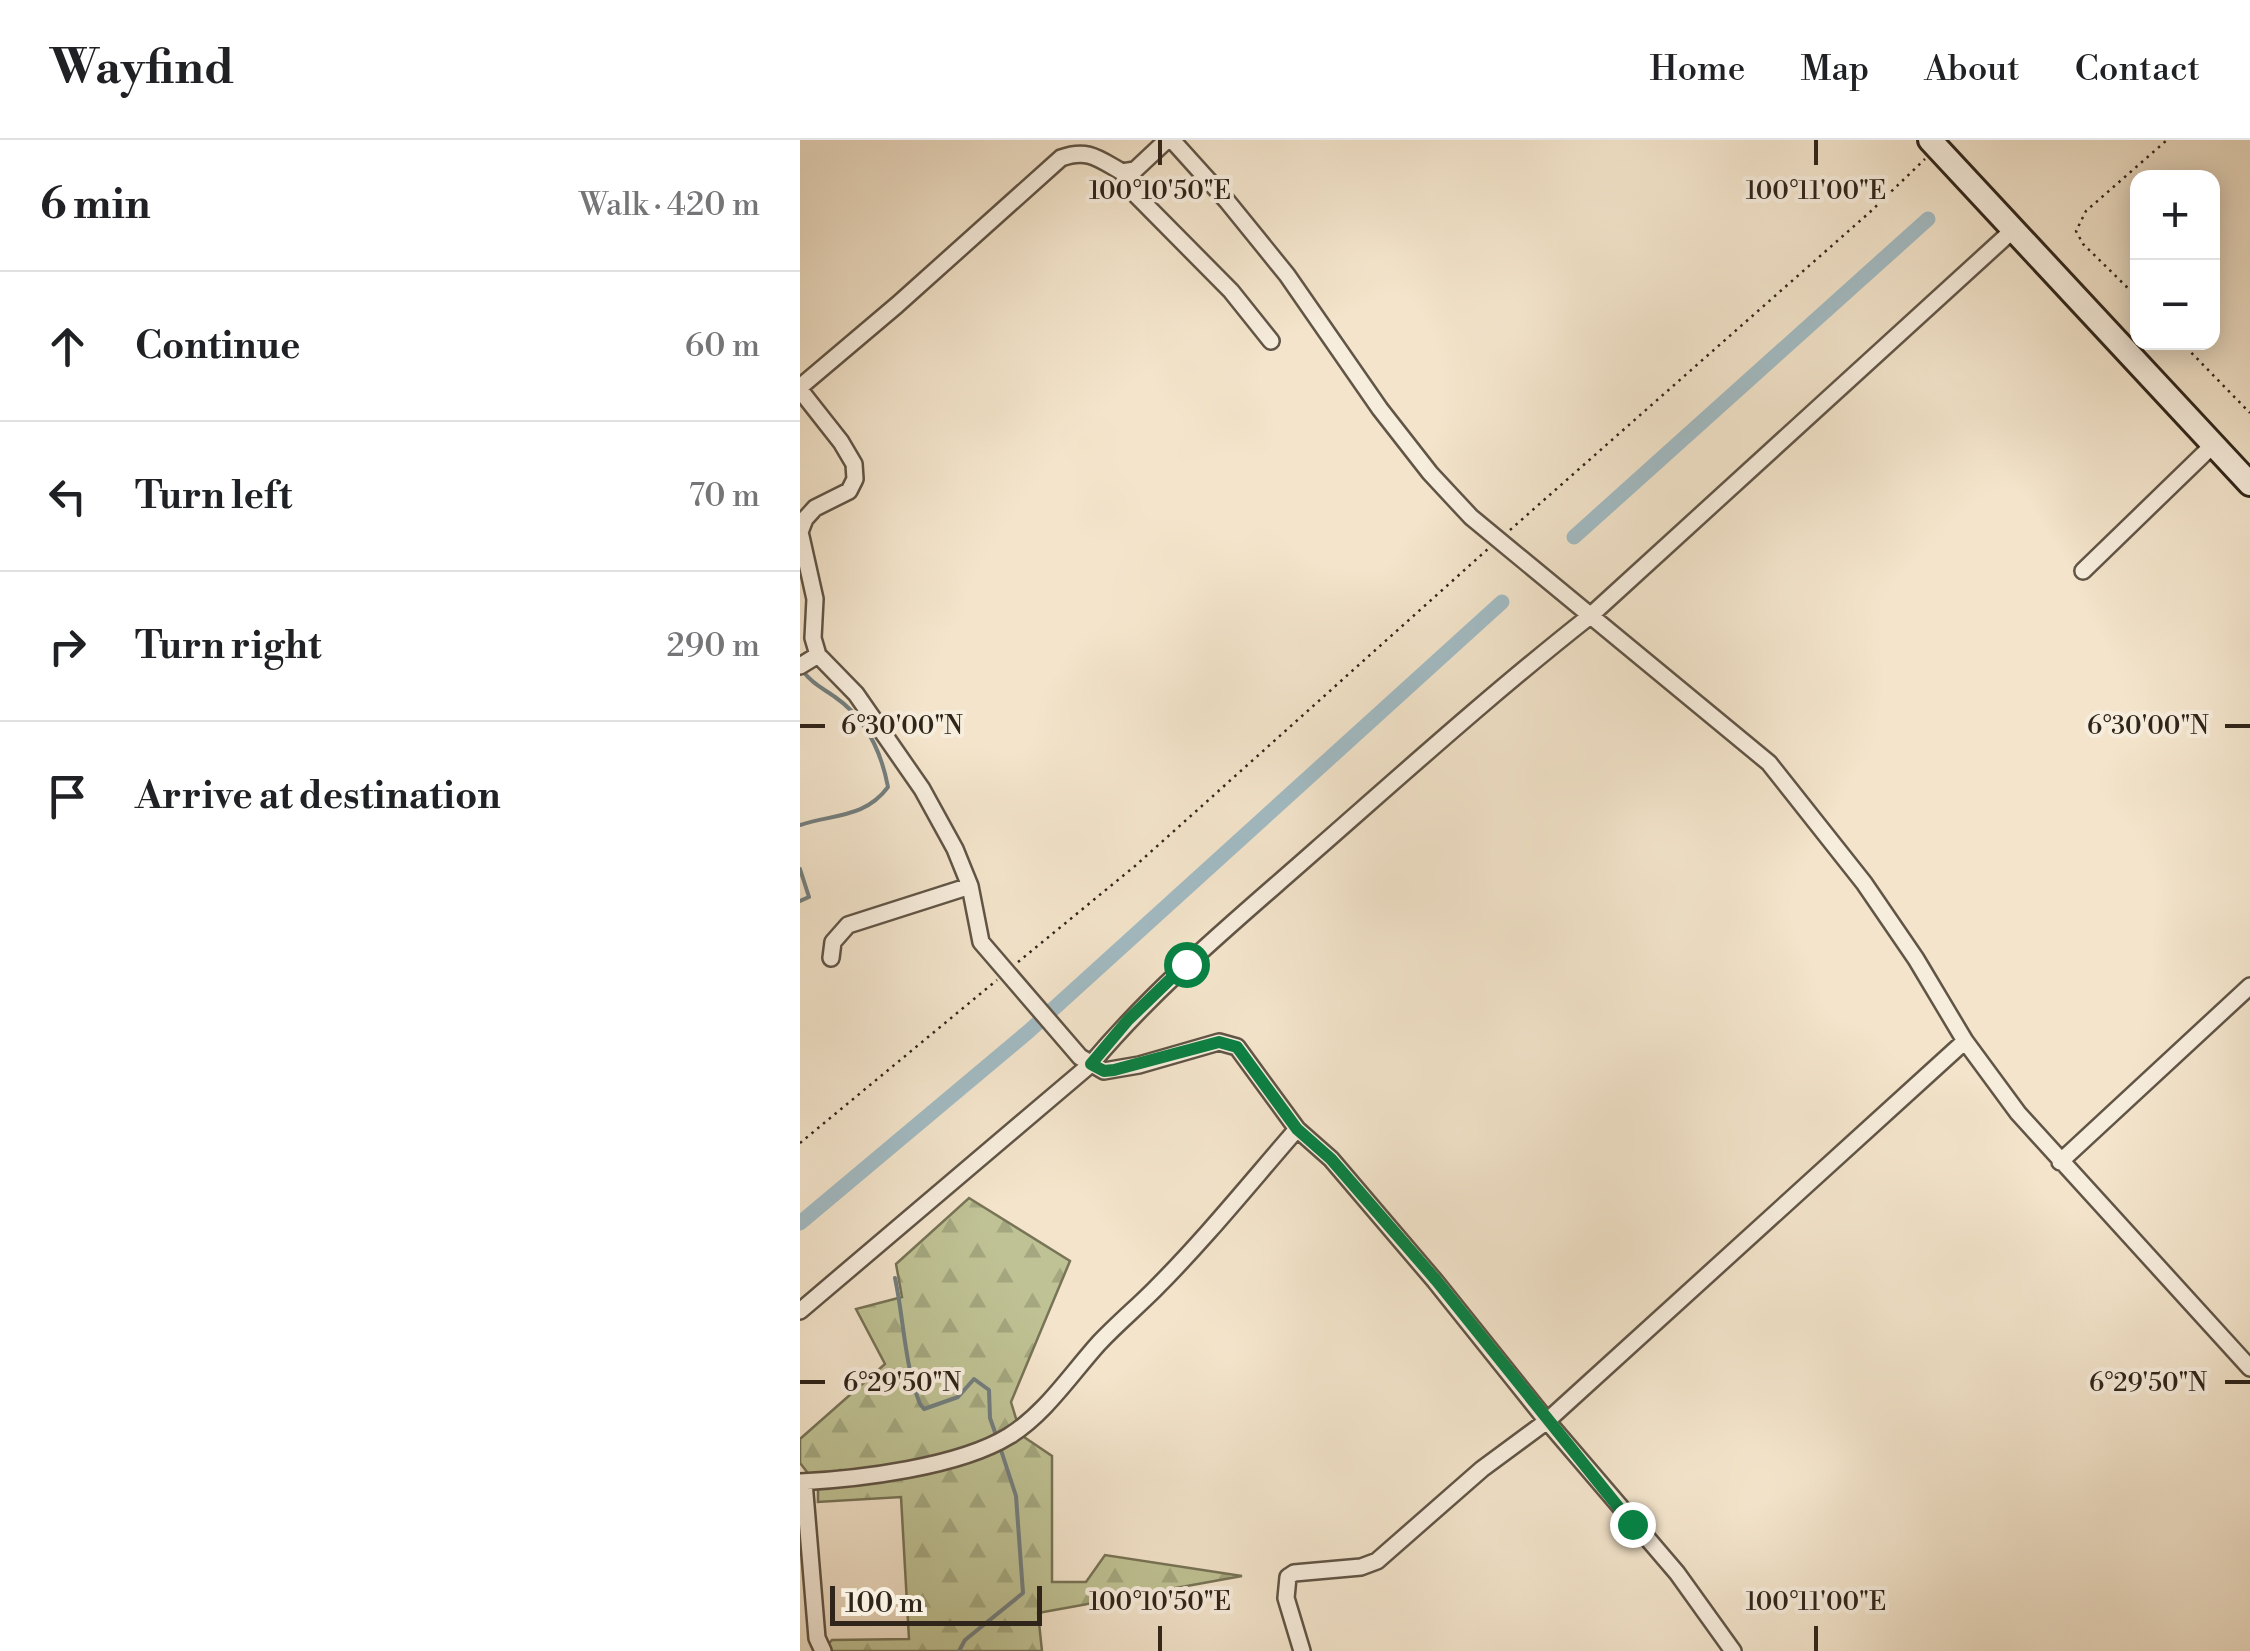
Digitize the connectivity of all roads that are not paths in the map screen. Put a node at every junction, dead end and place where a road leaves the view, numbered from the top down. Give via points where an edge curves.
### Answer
1 (1170, 140) edge
2 (1072, 146) edge
3 (1938, 148) edge
4 (1122, 172) junction
5 (2010, 227) junction
6 (1271, 341) dead end
7 (800, 388) edge
8 (2213, 445) junction
9 (2250, 484) edge
10 (2083, 571) dead end
11 (1590, 616) junction
12 (809, 660) edge
13 (970, 886) junction
14 (831, 958) dead end
15 (2250, 986) edge
16 (1965, 1041) junction
17 (1086, 1060) junction
18 (1297, 1129) junction
19 (2060, 1162) junction
20 (800, 1311) edge
21 (2250, 1368) edge
22 (1547, 1421) junction
23 (802, 1482) edge
24 (823, 1651) edge
25 (1302, 1651) edge
26 (1733, 1651) edge

1 - 4 street via 1135,170
1 - 11 street via 1287,275 1430,472 1471,517
2 - 4 street
2 - 7 street
3 - 5 main road
4 - 6 street
5 - 8 main road
5 - 11 street
7 - 12 street via 841,442 856,479 849,492 816,508 800,532 812,584
8 - 9 main road
8 - 10 street
11 - 16 street via 1769,763 1864,883
11 - 17 street via 1186,964
12 - 13 street via 856,694 922,788
13 - 14 street via 848,925 833,942
13 - 17 street via 982,942
15 - 19 street
16 - 19 street
16 - 22 street
17 - 18 street via 1114,1070 1228,1043
17 - 20 street
18 - 22 street via 1365,1198
18 - 23 street via 1165,1279 1010,1436 893,1471
19 - 21 street
22 - 25 street via 1377,1561 1288,1577 1286,1598
22 - 26 street
23 - 24 street

